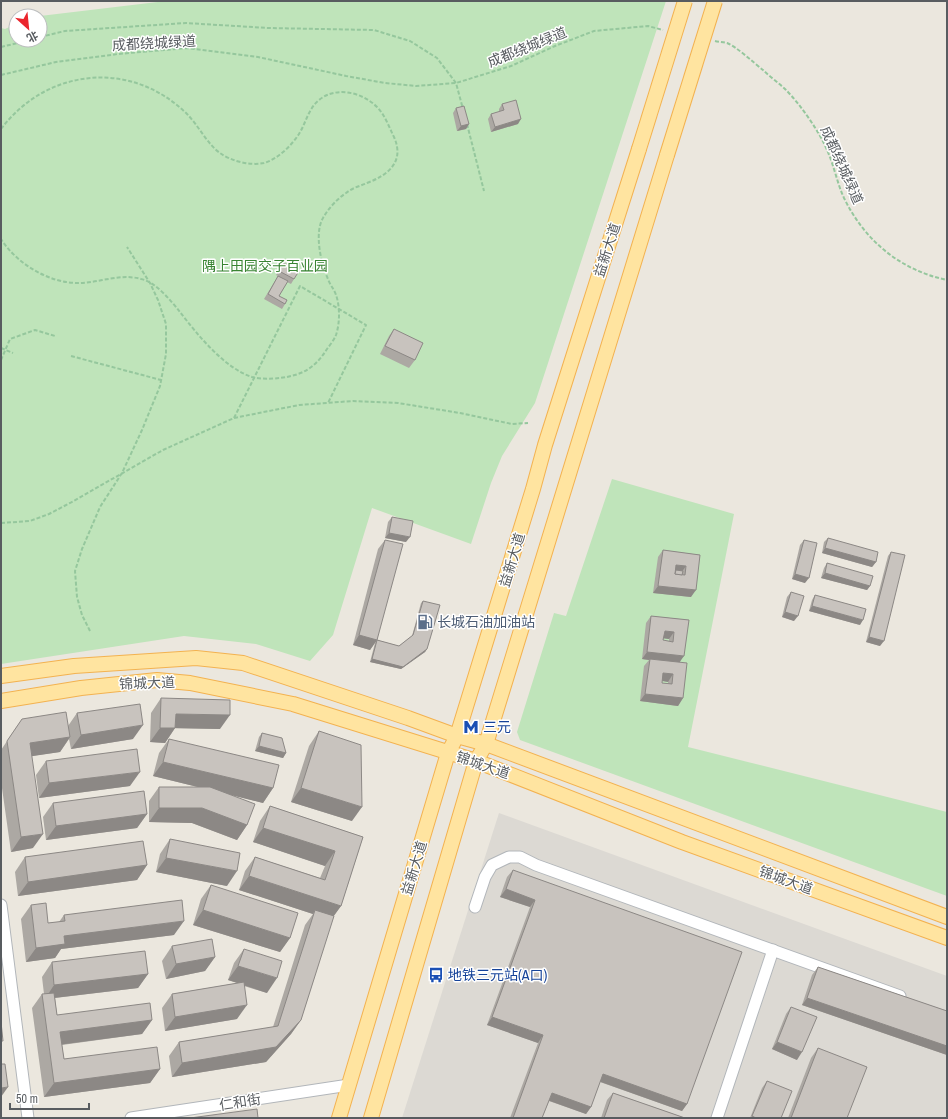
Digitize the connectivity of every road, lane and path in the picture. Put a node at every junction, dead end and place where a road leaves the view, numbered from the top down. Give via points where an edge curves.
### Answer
1 (685, 1) edge
2 (715, 1) edge
3 (670, 31) dead end
4 (48, 36) edge
5 (713, 40) dead end
6 (1, 75) edge
7 (456, 83) junction
8 (463, 112) edge
9 (465, 119) edge
10 (1, 129) edge
11 (484, 191) dead end
12 (1, 239) edge
13 (126, 247) dead end
14 (947, 280) edge
15 (150, 283) junction
16 (338, 309) junction
17 (55, 336) dead end
18 (1, 348) edge
19 (5, 350) junction
20 (14, 353) dead end
21 (71, 356) dead end
22 (1, 360) edge
23 (254, 377) junction
24 (161, 380) junction
25 (328, 403) junction
26 (234, 418) junction
27 (528, 423) dead end
28 (122, 474) junction
29 (1, 524) edge
30 (90, 631) dead end
31 (1, 676) edge
32 (1, 701) edge
33 (457, 736) junction
34 (486, 744) junction
35 (448, 753) junction
36 (476, 761) junction
37 (1, 905) edge
38 (476, 907) dead end
39 (947, 917) edge
40 (947, 938) edge
41 (773, 950) junction
42 (911, 1000) edge
43 (349, 1085) junction
44 (28, 1118) edge
45 (131, 1118) edge
46 (340, 1118) edge
47 (371, 1118) edge
48 (717, 1118) edge

1 - 33 main road, 益新大道, bridge via 545,445
2 - 34 main road, 益新大道, bridge
3 - 7 path, 成都绕城绿道 via 648,26 594,32 511,66
4 - 7 path via 66,31 186,23 374,30 410,41 437,58
5 - 14 path, 成都绕城绿道 via 728,44 786,90 815,126 828,150 844,197 858,224 870,238 886,253 908,265
6 - 7 path, 成都绕城绿道 via 56,62 187,48 258,56 385,83 416,86
7 - 8 path
9 - 11 path
10 - 16 path via 24,104 46,90 90,77 112,78 134,82 154,90 173,102 187,114 218,152 230,159 246,163 264,163 280,155 291,145 301,132 309,113 320,100 330,94 346,91 364,97 378,108 387,122 397,143 398,156 394,165 382,176 347,191 330,207 321,221 318,239 327,277 337,297
12 - 15 path via 6,248 28,267 55,279 78,283 119,277 143,279
13 - 15 path
15 - 23 path via 166,294 211,349 232,367
15 - 24 path via 166,324 166,354
16 - 23 path via 336,336 315,366 296,375 277,378
16 - 23 path via 300,286
16 - 25 path via 366,326
17 - 19 path via 36,330 10,339
18 - 19 path
19 - 20 path
19 - 22 path
21 - 24 path
23 - 26 path
24 - 28 path
25 - 26 path via 299,405
25 - 27 path via 398,403 512,424
26 - 28 path via 162,450
28 - 29 path via 49,514 30,521
28 - 30 path via 100,507 75,571 77,597
31 - 33 main road, 锦城大道 via 74,666 196,658 243,663
32 - 35 main road, 锦城大道 via 81,688 157,680 190,683 293,704
33 - 34 main road, 锦城大道
33 - 35 main road, 益新大道
34 - 36 main road, 益新大道
34 - 39 main road, 锦城大道
35 - 36 main road, 锦城大道
35 - 43 main road, 益新大道
36 - 40 main road, 锦城大道 via 682,842
36 - 47 main road, 益新大道
37 - 44 street
38 - 41 street via 492,865 509,858 520,857
41 - 42 street
41 - 48 street
43 - 45 street, 仁和街
43 - 46 main road, 益新大道

